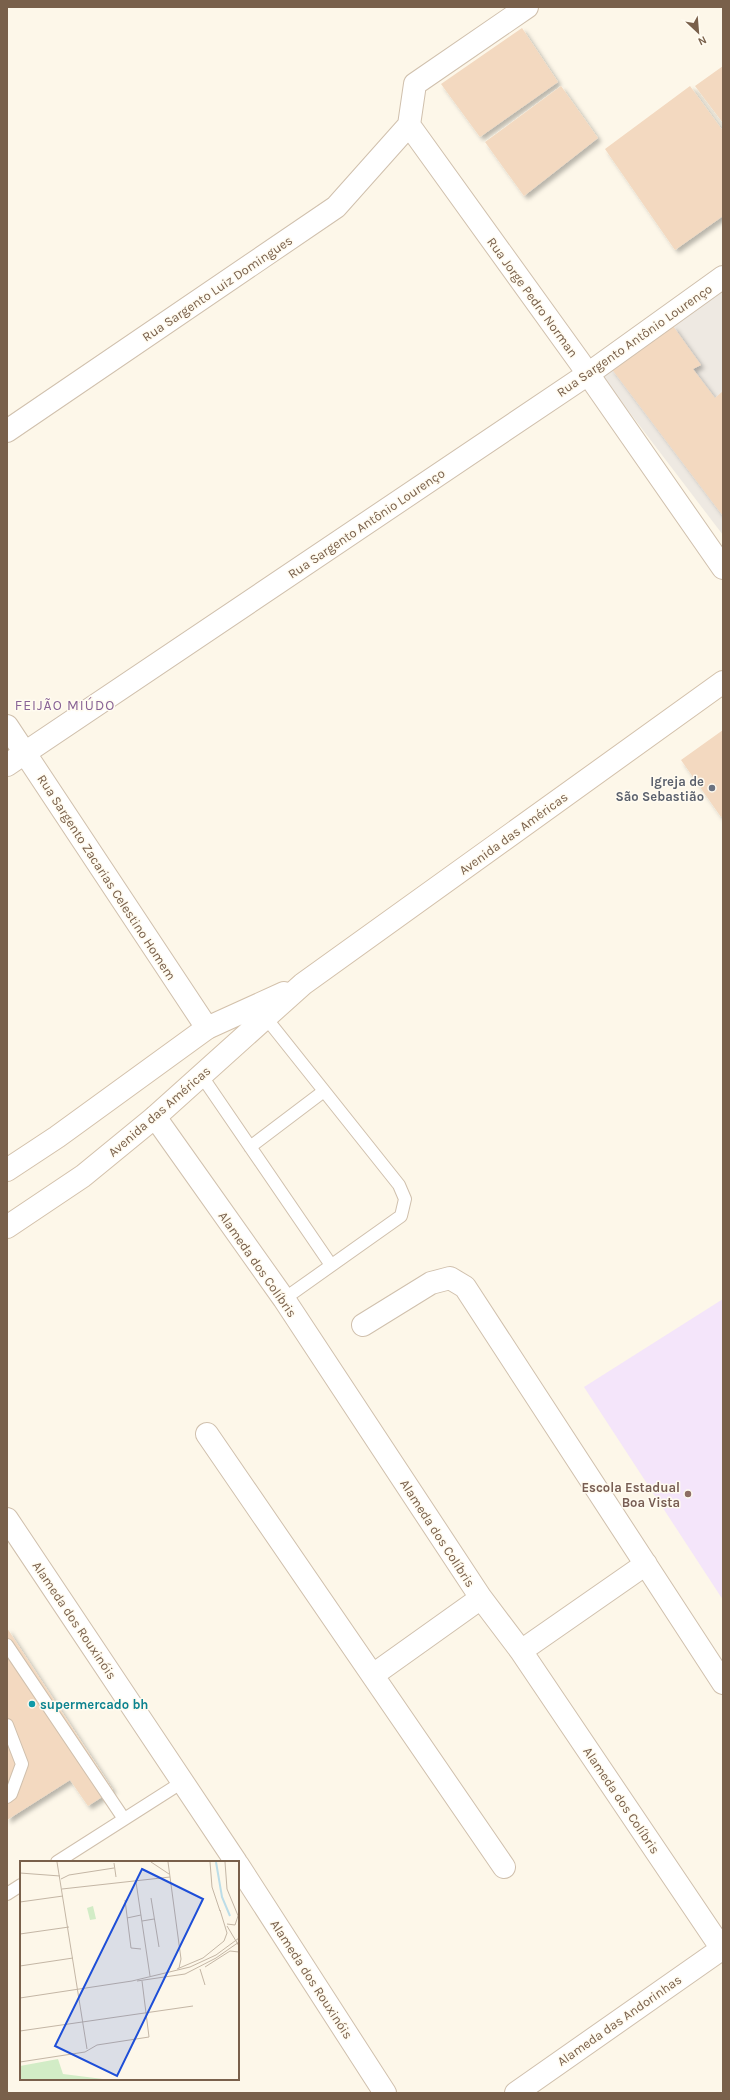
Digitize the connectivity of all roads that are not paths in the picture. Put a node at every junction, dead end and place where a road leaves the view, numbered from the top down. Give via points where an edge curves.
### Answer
1 (527, 7) edge
2 (409, 125) junction
3 (723, 277) edge
4 (588, 374) junction
5 (7, 431) edge
6 (723, 568) edge
7 (723, 682) edge
8 (7, 726) edge
9 (26, 753) junction
10 (7, 765) edge
11 (303, 984) junction
12 (266, 1018) junction
13 (208, 1028) junction
14 (201, 1076) junction
15 (324, 1091) junction
16 (155, 1117) junction
17 (250, 1147) junction
18 (7, 1170) edge
19 (7, 1227) edge
20 (331, 1265) junction
21 (284, 1299) junction
22 (363, 1326) dead end
23 (207, 1434) dead end
24 (10, 1531) edge
25 (646, 1564) junction
26 (481, 1598) junction
27 (7, 1645) edge
28 (521, 1651) junction
29 (373, 1675) junction
30 (723, 1683) edge
31 (7, 1725) edge
32 (184, 1781) junction
33 (7, 1797) edge
34 (124, 1819) junction
35 (59, 1861) edge
36 (235, 1861) edge
37 (504, 1866) dead end
38 (239, 1867) edge
39 (20, 1886) edge
40 (7, 1894) edge
41 (722, 1948) edge
42 (385, 2093) edge
43 (516, 2093) edge

1 - 2 street via 415,84
2 - 4 street, Rua Jorge Pedro Norman
2 - 5 street, Rua Sargento Luiz Domingues via 336,207
3 - 4 street, Rua Sargento Antônio Lourenço
4 - 6 street, Rua Jorge Pedro Norman
4 - 9 street, Rua Sargento Antônio Lourenço
7 - 11 street, Avenida das Américas
8 - 9 street, Rua Sargento Zacarias Celestino Homem
9 - 10 street, Rua Sargento Antônio Lourenço
9 - 13 street, Rua Sargento Zacarias Celestino Homem
11 - 12 street, Avenida das Américas
11 - 13 street, Avenida das Américas
12 - 14 street, Avenida das Américas
12 - 15 lane
13 - 18 street, Avenida das Américas
14 - 16 street, Avenida das Américas
14 - 17 lane
15 - 17 lane
15 - 20 lane via 399,1185 405,1199 401,1216
16 - 19 street, Avenida das Américas via 83,1176
16 - 21 street, Alameda dos Colíbris
17 - 20 lane
20 - 21 lane
21 - 26 street, Alameda dos Colíbris
22 - 25 street via 431,1283 450,1278 465,1287
23 - 29 street
24 - 32 street, Alameda dos Rouxinóis
25 - 28 street
25 - 30 street
26 - 28 street, Alameda dos Colíbris
26 - 29 street
27 - 34 lane
28 - 41 street, Alameda dos Colíbris
29 - 37 street
31 - 33 lane via 22,1764 11,1794
32 - 34 lane
32 - 36 street, Alameda dos Rouxinóis
34 - 35 lane
38 - 42 street, Alameda dos Rouxinóis
39 - 40 lane
41 - 43 street, Alameda das Andorinhas

